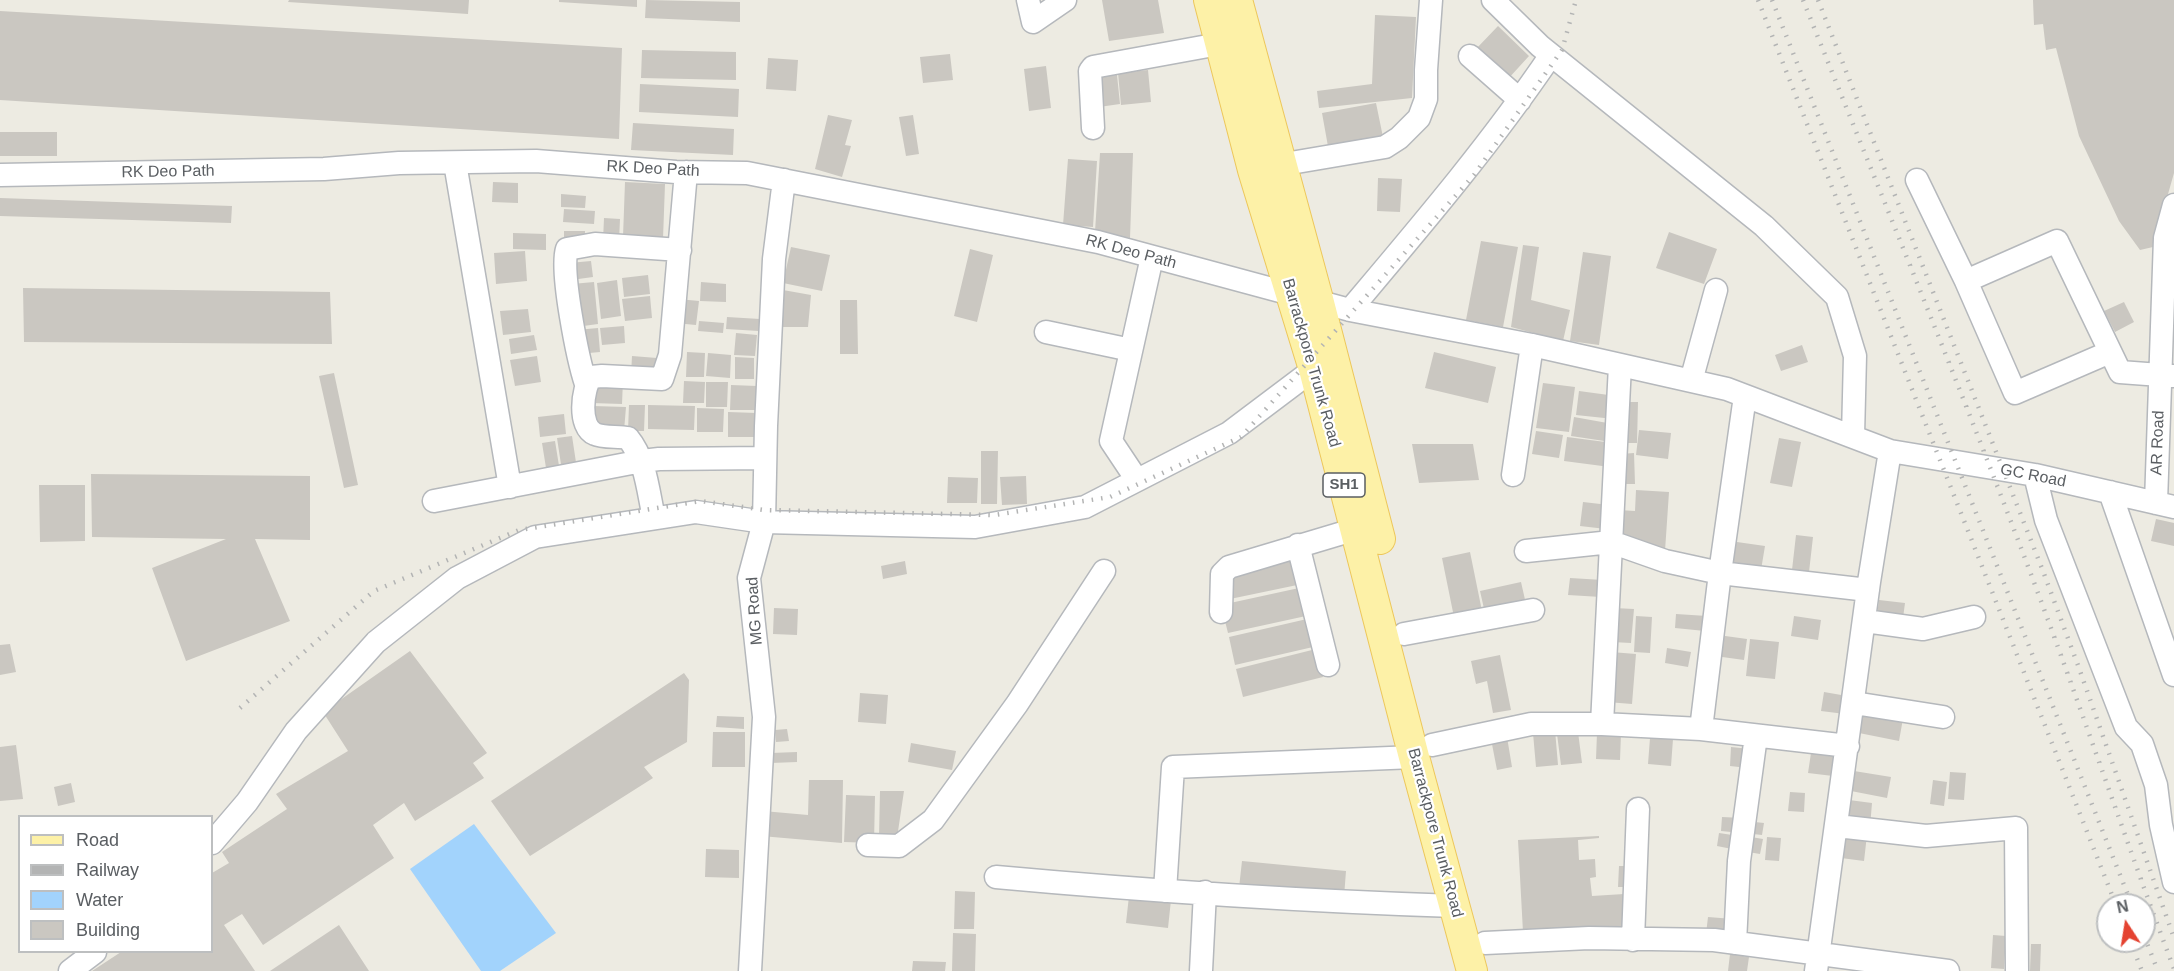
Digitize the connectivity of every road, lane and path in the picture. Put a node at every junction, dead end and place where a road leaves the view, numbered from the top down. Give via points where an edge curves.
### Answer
1 (1028, 0) edge
2 (1065, 0) edge
3 (1209, 0) edge
4 (1237, 0) edge
5 (1431, 0) edge
6 (1493, 0) edge
7 (1220, 44) junction
8 (1551, 55) junction
9 (1470, 56) dead end
10 (1520, 100) junction
11 (1093, 128) dead end
12 (455, 163) junction
13 (1267, 167) junction
14 (686, 172) junction
15 (0, 175) edge
16 (784, 180) junction
17 (1917, 180) dead end
18 (2174, 205) edge
19 (680, 250) junction
20 (1152, 257) junction
21 (1966, 282) junction
22 (1716, 290) dead end
23 (1306, 300) junction
24 (1350, 310) junction
25 (1046, 332) dead end
26 (1532, 345) junction
27 (1131, 350) junction
28 (2110, 352) junction
29 (1620, 364) junction
30 (1314, 369) junction
31 (2167, 376) edge
32 (1690, 381) junction
33 (586, 384) junction
34 (1745, 396) junction
35 (1853, 436) junction
36 (1890, 451) junction
37 (765, 458) junction
38 (642, 461) junction
39 (1513, 475) dead end
40 (2035, 475) junction
41 (1137, 480) junction
42 (510, 487) junction
43 (2110, 492) junction
44 (434, 501) dead end
45 (2165, 505) edge
46 (654, 519) junction
47 (764, 522) junction
48 (1356, 529) junction
49 (1611, 542) junction
50 (1298, 546) junction
51 (1526, 551) dead end
52 (1104, 572) dead end
53 (1720, 573) junction
54 (1868, 590) junction
55 (1533, 610) dead end
56 (1221, 612) dead end
57 (1974, 617) dead end
58 (1864, 621) junction
59 (1404, 634) junction
60 (1328, 665) dead end
61 (2172, 666) edge
62 (1854, 703) junction
63 (1943, 717) dead end
64 (1602, 724) junction
65 (1701, 729) junction
66 (1756, 736) junction
67 (1848, 746) junction
68 (1423, 751) junction
69 (1638, 809) dead end
70 (2167, 823) edge
71 (1837, 826) junction
72 (213, 842) edge
73 (868, 845) dead end
74 (996, 877) dead end
75 (2174, 882) edge
76 (1165, 891) junction
77 (1205, 892) junction
78 (1455, 906) junction
79 (1633, 940) junction
80 (1735, 943) junction
81 (92, 953) edge
82 (1489, 957) edge
83 (1817, 962) edge
84 (70, 971) edge
85 (750, 971) edge
86 (1201, 971) edge
87 (1472, 971) edge
88 (1948, 971) edge
89 (2017, 971) edge

1 - 2 street via 1033,22
3 - 7 main road, Barrackpore Trunk Road / SH1
4 - 13 main road, Barrackpore Trunk Road / SH1
5 - 13 street via 1426,99 1419,118 1385,147
6 - 8 street
7 - 11 street via 1093,67
7 - 13 main road, Barrackpore Trunk Road / SH1
8 - 10 street
8 - 35 street via 1764,226 1836,297 1855,356
9 - 10 street
10 - 24 street via 1454,188
12 - 14 street, RK Deo Path via 536,161
12 - 15 street, RK Deo Path
12 - 42 street
13 - 23 main road, Barrackpore Trunk Road / SH1
14 - 16 street, RK Deo Path
14 - 19 street
16 - 20 street, RK Deo Path via 1098,242
16 - 37 street, MG Road via 774,259
17 - 21 street
18 - 31 street, AR Road via 2164,238
19 - 33 street via 670,355 662,379 602,376 591,377
19 - 33 street via 595,244 567,249 578,359
20 - 23 street, RK Deo Path
20 - 27 street
21 - 28 street via 2057,241
21 - 28 street via 2015,393
22 - 32 street
23 - 24 street, RK Deo Path
23 - 30 main road, Barrackpore Trunk Road / SH1
23 - 59 main road, Barrackpore Trunk Road / SH1
24 - 26 street, RK Deo Path
25 - 27 street
26 - 29 street, RK Deo Path
26 - 39 street
27 - 41 street via 1112,441
28 - 31 street via 2120,372
29 - 32 street, GC Road
29 - 49 street
30 - 41 street via 1228,433
30 - 48 main road, Barrackpore Trunk Road / SH1
31 - 45 street, AR Road
32 - 34 street, GC Road
33 - 38 street via 588,430 596,435 628,438
34 - 35 street, GC Road
34 - 53 street
35 - 36 street, GC Road
36 - 40 street, GC Road
36 - 54 street
37 - 38 street
37 - 47 street, MG Road
38 - 42 street
38 - 46 street
40 - 43 street, GC Road
40 - 70 street via 2046,520 2126,727 2142,744
41 - 47 street via 1085,507 975,527
42 - 44 street
43 - 45 street, GC Road
43 - 61 street
46 - 47 street via 696,512
46 - 72 street via 535,537 457,578 376,642 296,731 247,802
47 - 85 street, MG Road via 749,578 764,717
48 - 50 street
48 - 68 main road, Barrackpore Trunk Road / SH1
49 - 51 street
49 - 53 street via 1665,561
49 - 64 street
50 - 56 street via 1239,562 1225,570
50 - 60 street
52 - 73 street via 1017,704 933,820 899,846
53 - 54 street
53 - 65 street
54 - 58 street
55 - 59 street
57 - 58 street via 1923,628
58 - 62 street
59 - 68 main road, Barrackpore Trunk Road / SH1
62 - 63 street
62 - 67 street
64 - 65 street
64 - 68 street via 1531,724
65 - 66 street
66 - 67 street
66 - 80 street via 1739,861
67 - 71 street
68 - 76 street via 1173,767
68 - 78 main road, Barrackpore Trunk Road / SH1
68 - 82 main road, Barrackpore Trunk Road / SH1
69 - 79 street
70 - 75 street
71 - 83 street
71 - 89 street via 1926,836 2016,828
74 - 76 street
76 - 77 street
77 - 78 street
77 - 86 street
78 - 87 main road, Barrackpore Trunk Road / SH1
79 - 80 street
79 - 82 street via 1589,938
80 - 83 street
81 - 84 street
83 - 88 street

